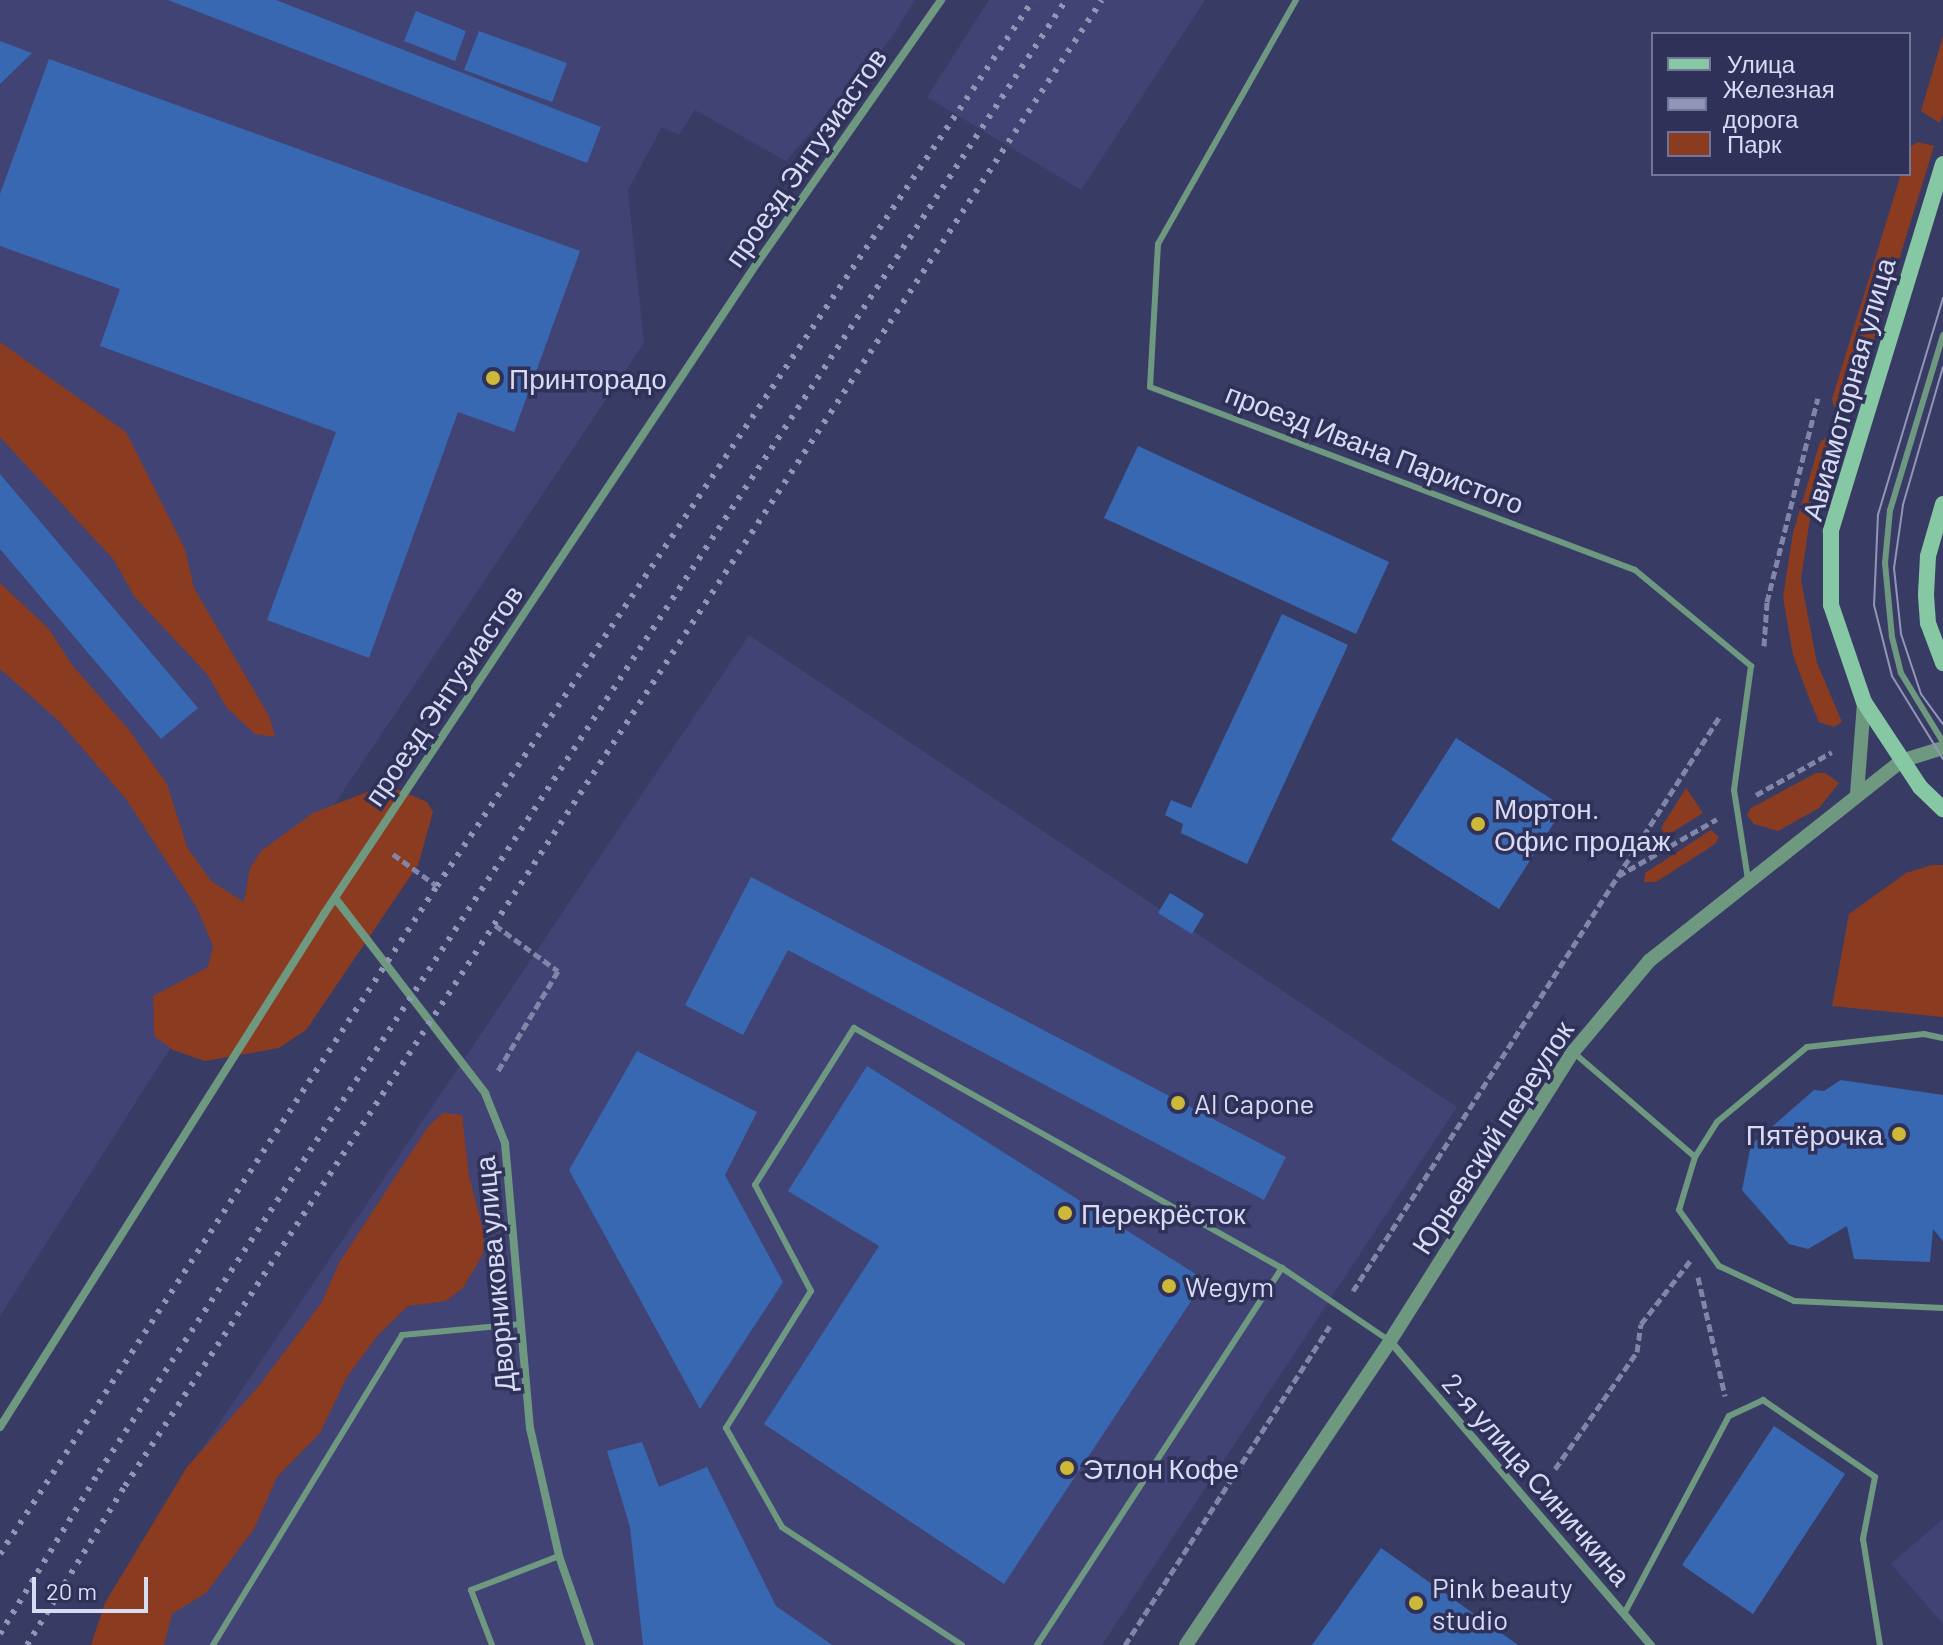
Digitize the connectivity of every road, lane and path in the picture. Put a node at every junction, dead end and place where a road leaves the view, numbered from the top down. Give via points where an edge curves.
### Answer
1 (941, 0) edge
2 (1296, 0) edge
3 (1943, 164) edge
4 (1943, 335) edge
5 (1818, 398) dead end
6 (1943, 504) edge
7 (1943, 663) edge
8 (1751, 666) junction
9 (1864, 702) junction
10 (1943, 742) edge
11 (1943, 748) edge
12 (1901, 761) junction
13 (1857, 794) junction
14 (1943, 809) edge
15 (373, 840) junction
16 (1749, 882) junction
17 (437, 886) dead end
18 (335, 898) junction
19 (495, 925) dead end
20 (1943, 1038) edge
21 (1573, 1052) junction
22 (485, 1093) junction
23 (1695, 1157) junction
24 (1704, 1244) junction
25 (1693, 1256) junction
26 (1282, 1268) junction
27 (1341, 1308) junction
28 (1943, 1308) edge
29 (521, 1324) junction
30 (1390, 1341) junction
31 (1729, 1416) junction
32 (0, 1427) edge
33 (1555, 1469) dead end
34 (559, 1556) junction
35 (1624, 1614) junction
36 (213, 1645) edge
37 (492, 1645) edge
38 (590, 1645) edge
39 (962, 1645) edge
40 (1037, 1645) edge
41 (1125, 1645) edge
42 (1186, 1645) edge
43 (1651, 1645) edge
44 (1880, 1645) edge

1 - 15 street, проезд Энтузиастов via 757,263
2 - 8 lane, проезд Ивана Паристого via 1158,244 1150,387 1635,570
3 - 9 main road, Авиамоторная улица via 1831,531 1831,605
4 - 10 lane via 1890,510 1885,563 1888,614 1901,673
5 - 8 path via 1767,602 1767,641
6 - 7 main road via 1928,556 1926,595 1928,623
8 - 16 lane via 1734,790
8 - 27 path
9 - 12 main road, Авиамоторная улица
9 - 13 street
11 - 12 street
12 - 13 street
12 - 14 main road, Авиамоторная улица
13 - 16 street, Юрьевский переулок
15 - 17 path
15 - 18 street, проезд Энтузиастов
16 - 21 street, Юрьевский переулок via 1649,961
18 - 22 street, Дворникова улица
18 - 32 street, проезд Энтузиастов
19 - 22 path via 558,971
20 - 23 lane via 1924,1034 1807,1047 1717,1122
21 - 23 lane
21 - 30 street, Юрьевский переулок
22 - 29 street, Дворникова улица via 505,1143
23 - 24 lane via 1679,1210
24 - 25 path
24 - 28 lane via 1719,1266 1794,1301
25 - 31 path
25 - 33 path via 1641,1324 1637,1352
26 - 27 lane
26 - 39 lane via 854,1028 755,1185 811,1291 726,1428 782,1527
26 - 40 lane
27 - 30 lane
27 - 41 path
29 - 34 street, Дворникова улица via 530,1428
29 - 36 lane via 402,1335
30 - 35 street, 2-я улица Синичкина
30 - 42 street, Юрьевский переулок
31 - 35 lane
31 - 44 lane via 1763,1400 1875,1477 1863,1539
34 - 37 lane via 471,1590
34 - 38 street, Дворникова улица
35 - 43 street, 2-я улица Синичкина

